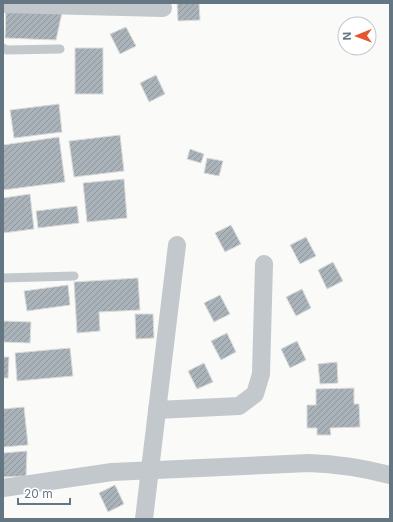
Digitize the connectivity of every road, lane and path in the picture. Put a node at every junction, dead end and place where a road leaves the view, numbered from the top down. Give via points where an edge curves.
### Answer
1 (3, 4) edge
2 (164, 8) dead end
3 (3, 48) edge
4 (60, 49) dead end
5 (177, 245) dead end
6 (264, 264) dead end
7 (74, 276) dead end
8 (3, 278) edge
9 (157, 410) junction
10 (149, 470) junction
11 (390, 475) edge
12 (3, 488) edge
13 (144, 519) edge

1 - 2 street
3 - 4 lane
5 - 9 street
6 - 9 street via 261,374 255,394 240,406
7 - 8 lane
9 - 10 street
10 - 11 street via 309,463 338,464
10 - 12 street via 112,472
10 - 13 street

